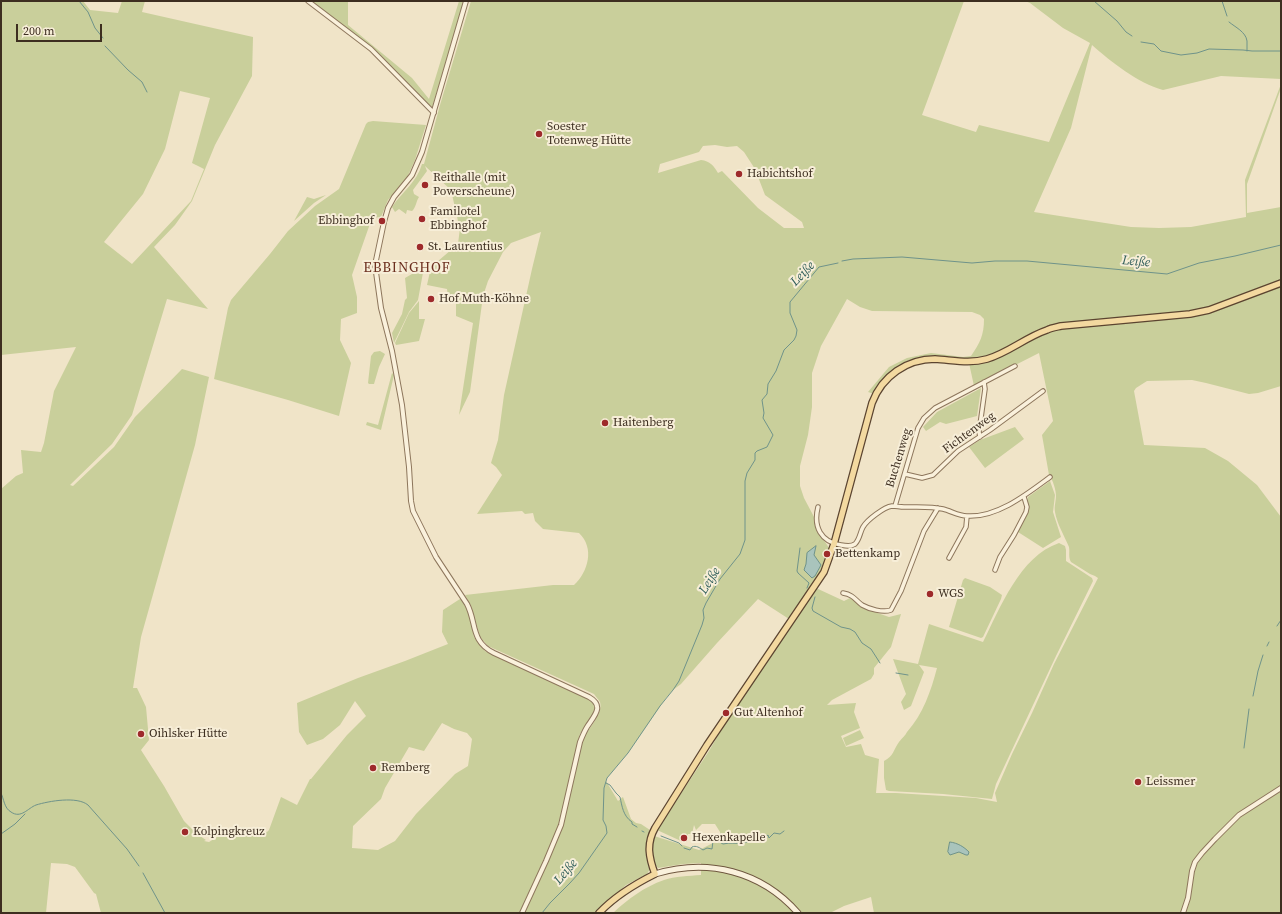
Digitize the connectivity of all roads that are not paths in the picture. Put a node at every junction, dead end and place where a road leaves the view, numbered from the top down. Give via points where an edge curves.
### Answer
1 (308, 1) edge
2 (466, 1) edge
3 (434, 112) junction
4 (1281, 283) edge
5 (1015, 366) dead end
6 (984, 382) junction
7 (1043, 390) dead end
8 (980, 437) junction
9 (905, 474) junction
10 (1050, 478) dead end
11 (1024, 497) junction
12 (895, 506) junction
13 (818, 507) dead end
14 (938, 508) junction
15 (967, 516) junction
16 (834, 544) junction
17 (949, 558) dead end
18 (995, 570) dead end
19 (844, 593) dead end
20 (1281, 788) edge
21 (655, 874) junction
22 (522, 913) edge
23 (599, 913) edge
24 (798, 913) edge
25 (1183, 913) edge

1 - 3 street via 371,49
2 - 3 street
3 - 22 street via 416,168 388,208 375,265 381,308 401,398 413,511 436,557 469,607 474,630 480,642 490,651 591,698 597,708 580,742 555,841
4 - 16 main road via 1209,310 1061,326 1046,330 987,359 965,362 928,359 900,368 884,382 874,400
5 - 6 street, Buchenweg
6 - 8 street
6 - 9 street, Buchenweg via 935,408 924,418 917,431
7 - 8 street, Fichtenweg
8 - 9 street, Fichtenweg via 955,453 933,475 922,478
9 - 12 street, Buchenweg
10 - 11 street
11 - 15 street via 986,514
11 - 18 street via 1026,512
12 - 14 street
12 - 16 street, Buchenweg via 882,510 866,524 854,545
13 - 16 street via 816,518 819,530 826,540
14 - 15 street
14 - 19 street via 924,530 901,591 889,611 864,606
15 - 17 street via 966,527
16 - 21 main road via 819,580 652,831 648,848
20 - 25 street via 1239,815 1202,853 1192,869
21 - 23 main road via 616,896
21 - 24 main road via 682,868 712,868 737,873 766,886

